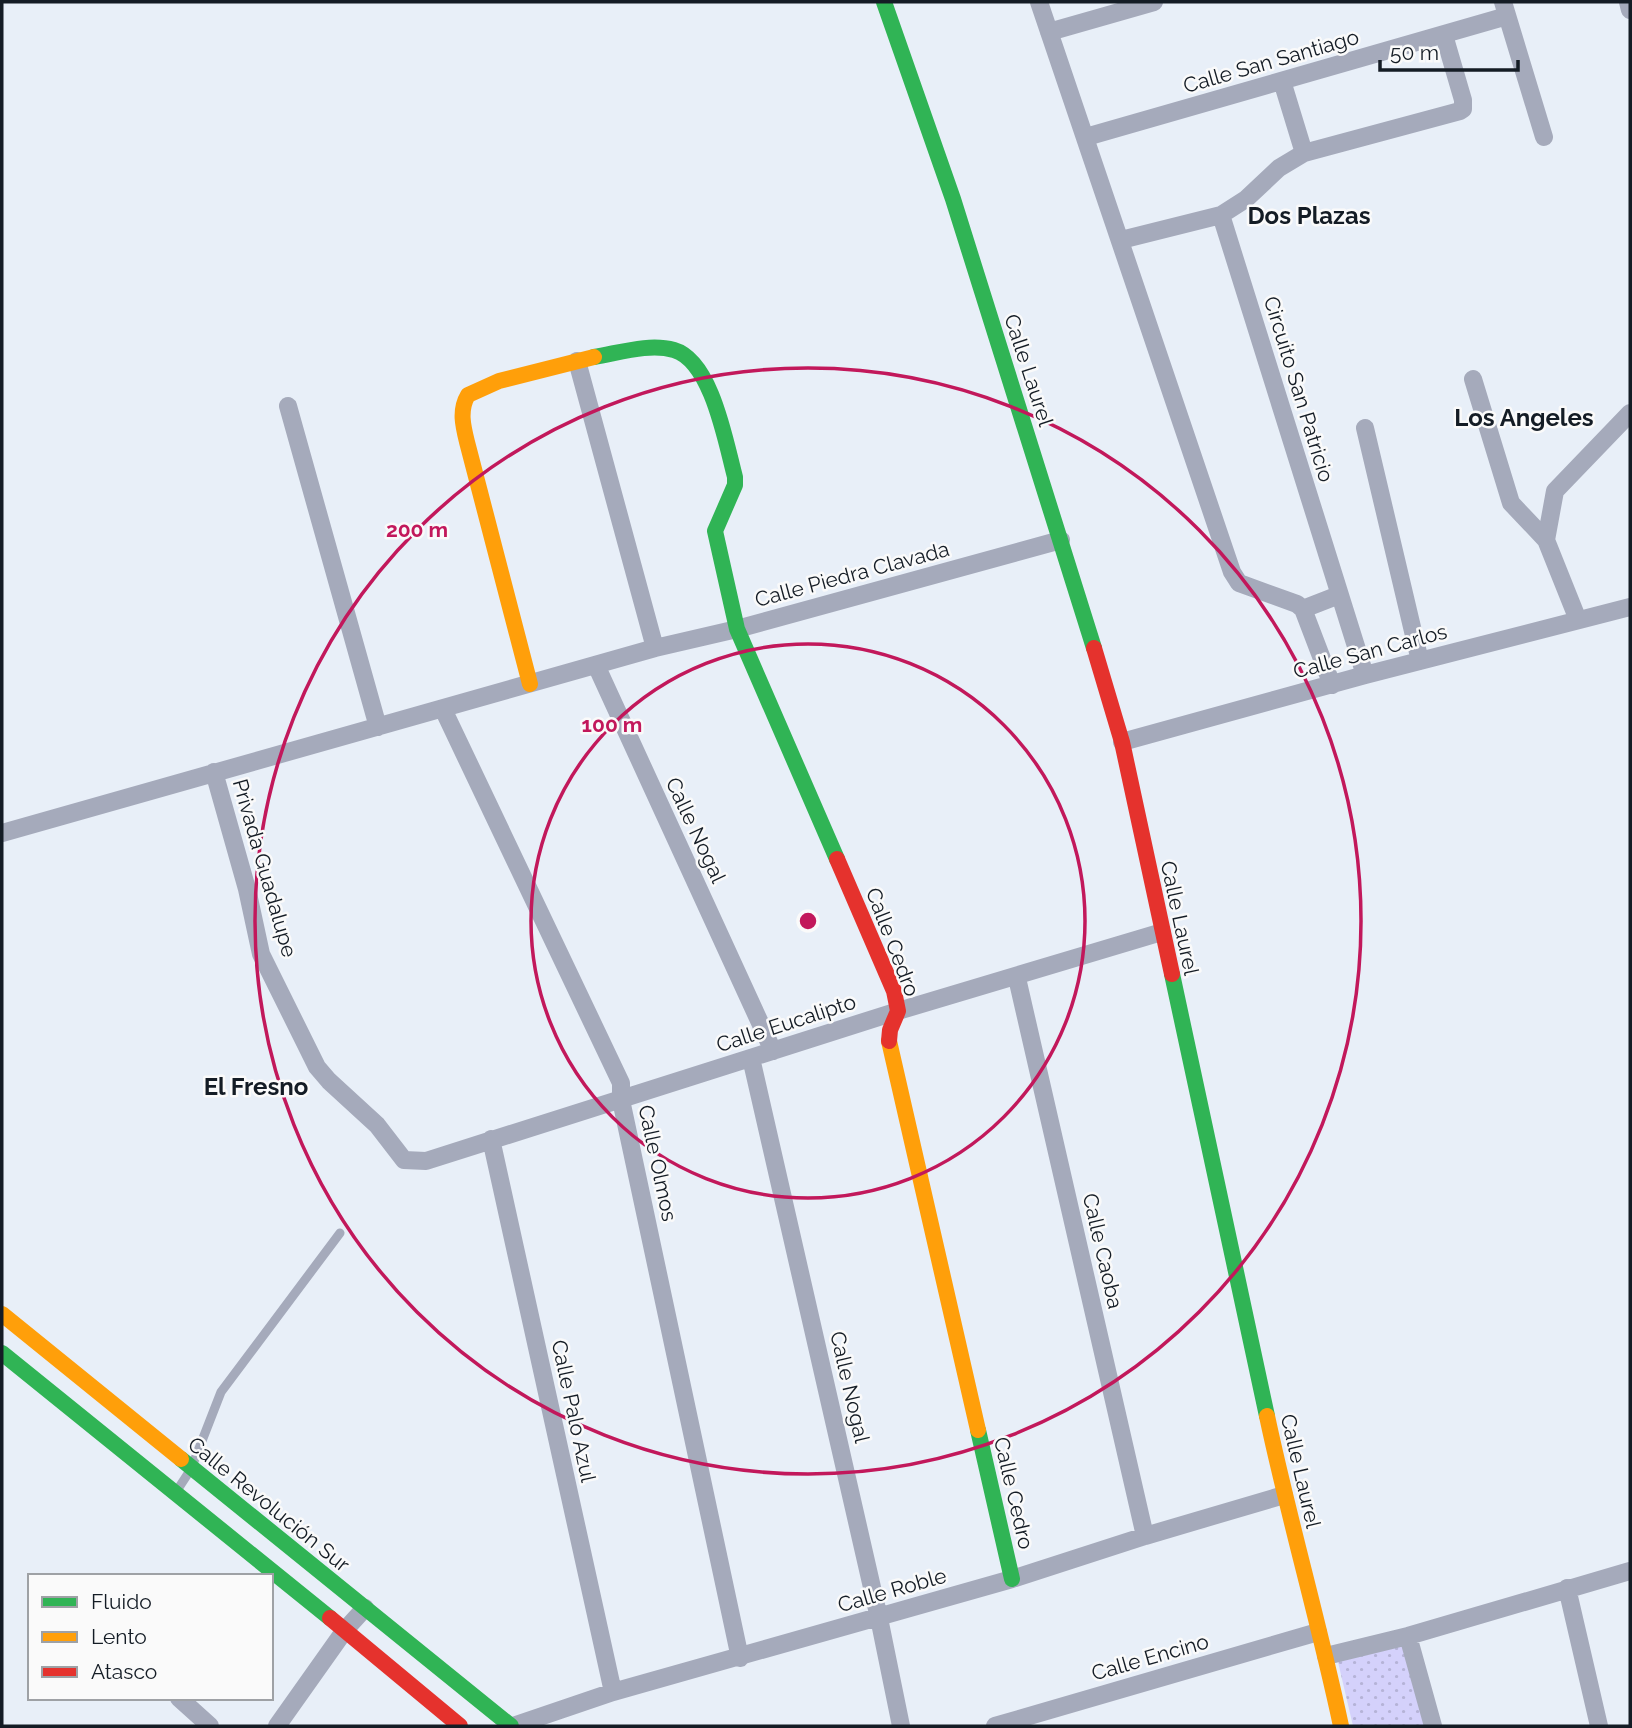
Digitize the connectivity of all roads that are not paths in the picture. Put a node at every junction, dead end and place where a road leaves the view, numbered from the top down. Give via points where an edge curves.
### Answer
1 (884, 2) edge
2 (1039, 2) edge
3 (1154, 2) edge
4 (1628, 2) edge
5 (1505, 9) edge
6 (1630, 10) edge
7 (1049, 33) junction
8 (1444, 35) junction
9 (1282, 81) junction
10 (1086, 137) junction
11 (1544, 137) dead end
12 (1304, 153) junction
13 (1221, 215) junction
14 (1121, 240) junction
15 (577, 361) junction
16 (1474, 379) dead end
17 (288, 406) dead end
18 (1630, 413) edge
19 (1365, 428) dead end
20 (1061, 540) junction
21 (1546, 540) junction
22 (1339, 595) junction
23 (1630, 607) edge
24 (1303, 609) junction
25 (1578, 620) junction
26 (737, 629) junction
27 (655, 648) junction
28 (1420, 661) junction
29 (596, 665) junction
30 (1364, 675) junction
31 (530, 684) junction
32 (1332, 685) junction
33 (443, 709) junction
34 (378, 727) junction
35 (1122, 742) junction
36 (214, 772) junction
37 (2, 833) edge
38 (1162, 932) junction
39 (1017, 978) junction
40 (898, 1011) junction
41 (773, 1051) junction
42 (751, 1058) junction
43 (621, 1100) junction
44 (491, 1139) junction
45 (426, 1161) joint
46 (340, 1233) dead end
47 (2, 1314) edge
48 (2, 1353) edge
49 (191, 1469) junction
50 (175, 1494) junction
51 (1284, 1495) junction
52 (1145, 1536) junction
53 (1630, 1571) edge
54 (1012, 1579) junction
55 (1567, 1588) junction
56 (365, 1608) junction
57 (879, 1618) junction
58 (345, 1630) junction
59 (1318, 1632) junction
60 (1408, 1636) junction
61 (1326, 1656) junction
62 (740, 1658) junction
63 (613, 1692) junction
64 (181, 1700) edge
65 (210, 1726) edge
66 (277, 1726) edge
67 (460, 1726) edge
68 (512, 1726) edge
69 (901, 1726) edge
70 (995, 1726) edge
71 (1341, 1726) edge
72 (1433, 1726) edge
73 (1599, 1726) edge

1 - 20 street, Calle Laurel via 953,199
2 - 7 street
3 - 7 street
4 - 6 street
5 - 8 street, Calle San Santiago
5 - 11 street
7 - 10 street
8 - 9 street, Calle San Santiago
8 - 12 street via 1463,109
9 - 10 street, Calle San Santiago
9 - 12 street
10 - 14 street
12 - 13 street
13 - 14 street
13 - 22 street, Circuito San Patricio
14 - 24 street via 1232,572 1239,583
15 - 26 street, Calle Cedro via 667,348 694,363 708,386 735,477 715,531
15 - 27 street
15 - 31 street via 478,388 466,399 463,410 467,442
16 - 21 street via 1511,503
17 - 34 street
18 - 21 street via 1555,491
19 - 28 street
20 - 26 street, Calle Piedra Clavada
20 - 35 street, Calle Laurel
21 - 25 street
22 - 24 street
22 - 30 street, Circuito San Patricio
23 - 25 street, Calle San Carlos
24 - 32 street
25 - 28 street, Calle San Carlos
26 - 27 street, Calle Piedra Clavada
26 - 40 street, Calle Cedro via 887,971
27 - 29 street, Calle Piedra Clavada
28 - 30 street, Calle San Carlos
29 - 31 street, Calle Piedra Clavada
29 - 41 street, Calle Nogal
30 - 32 street, Calle San Carlos
31 - 33 street, Calle Piedra Clavada
32 - 35 street, Calle San Carlos
33 - 34 street, Calle Piedra Clavada
33 - 43 street, Calle Olmos via 621,1083
34 - 36 street, Calle Piedra Clavada
35 - 38 street, Calle Laurel
36 - 37 street, Calle Piedra Clavada
36 - 45 street, Privada Guadalupe via 261,954 317,1067 386,1134 404,1160
38 - 39 street, Calle Eucalipto
38 - 51 street, Calle Laurel
39 - 40 street, Calle Eucalipto
39 - 52 street, Calle Caoba
40 - 41 street, Calle Eucalipto
40 - 54 street, Calle Cedro via 889,1040
41 - 42 street, Calle Eucalipto
42 - 43 street, Calle Eucalipto
42 - 57 street, Calle Nogal
43 - 44 street, Calle Eucalipto
43 - 62 street, Calle Olmos
44 - 45 street, Calle Eucalipto
44 - 63 street, Calle Palo Azul
46 - 49 lane via 221,1392
47 - 49 street, Calle Revolución Sur
48 - 50 street
49 - 50 lane
49 - 56 street, Calle Revolución Sur
50 - 58 street
51 - 52 street, Calle Roble
51 - 59 street, Calle Laurel
52 - 54 street, Calle Roble
53 - 55 street
54 - 57 street, Calle Roble
55 - 60 street
55 - 73 street
56 - 58 street
56 - 68 street, Calle Revolución Sur
57 - 62 street, Calle Roble
57 - 69 street, Calle Nogal
58 - 66 street
58 - 67 street
59 - 61 street, Calle Laurel
59 - 70 street, Calle Encino
60 - 61 street
60 - 72 street
61 - 71 street, Calle Laurel
62 - 63 street, Calle Roble
63 - 68 street, Calle Roble
64 - 65 street

